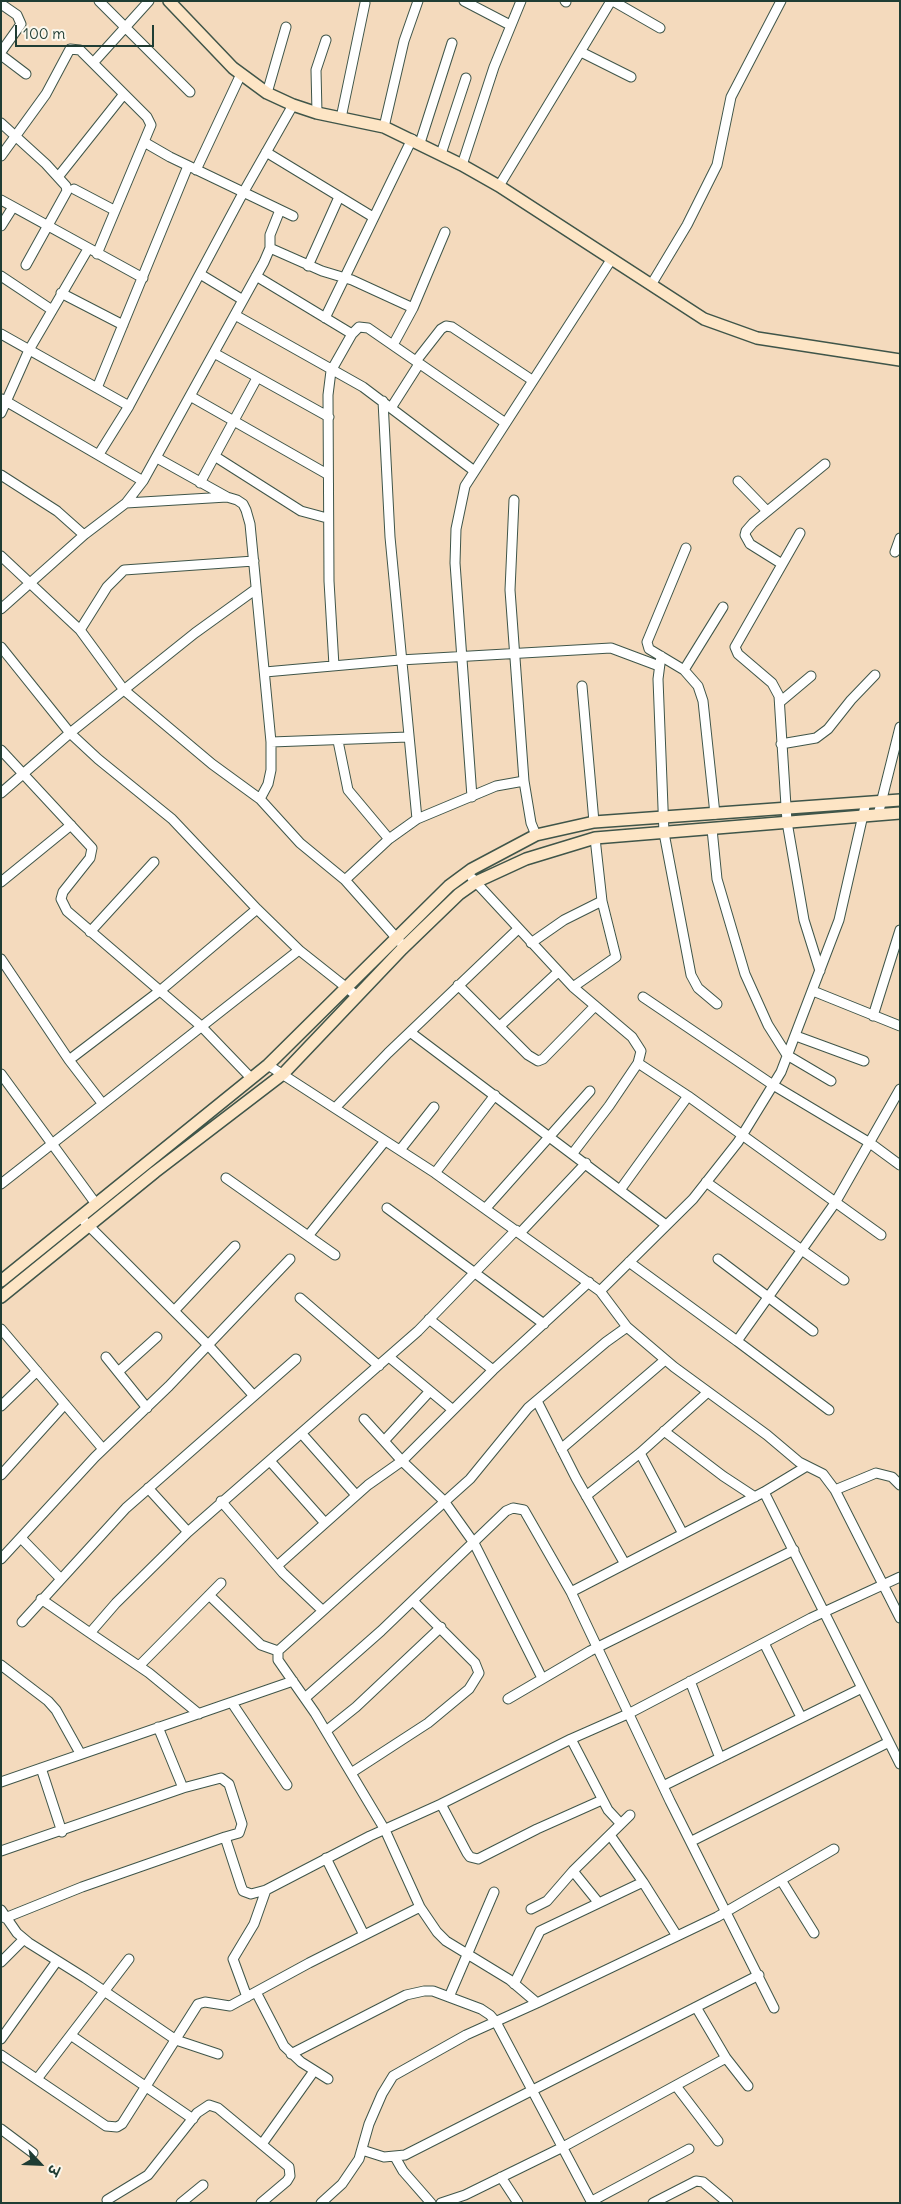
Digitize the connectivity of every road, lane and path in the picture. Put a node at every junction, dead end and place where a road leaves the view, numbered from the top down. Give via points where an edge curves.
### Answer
1 (99, 1) edge
2 (149, 1) edge
3 (169, 1) edge
4 (418, 1) edge
5 (464, 1) edge
6 (521, 1) edge
7 (612, 1) edge
8 (781, 1) edge
9 (365, 3) dead end
10 (1, 4) edge
11 (510, 25) junction
12 (126, 27) junction
13 (286, 27) dead end
14 (660, 28) dead end
15 (326, 40) dead end
16 (452, 43) dead end
17 (580, 52) junction
18 (1, 53) edge
19 (93, 63) junction
20 (26, 74) dead end
21 (241, 74) junction
22 (631, 77) dead end
23 (466, 78) dead end
24 (190, 92) dead end
25 (267, 93) junction
26 (124, 94) junction
27 (293, 106) junction
28 (317, 113) junction
29 (341, 118) junction
30 (1, 123) edge
31 (384, 127) junction
32 (17, 137) junction
33 (416, 141) junction
34 (144, 142) junction
35 (266, 152) junction
36 (441, 154) junction
37 (1, 156) edge
38 (462, 164) junction
39 (192, 168) junction
40 (58, 177) junction
41 (499, 186) junction
42 (74, 190) dead end
43 (243, 193) junction
44 (339, 197) junction
45 (1, 200) edge
46 (13, 206) junction
47 (114, 210) junction
48 (280, 210) junction
49 (293, 216) dead end
50 (373, 217) junction
51 (48, 225) junction
52 (1, 226) edge
53 (445, 232) dead end
54 (270, 248) junction
55 (88, 249) junction
56 (97, 254) junction
57 (611, 260) junction
58 (26, 265) dead end
59 (308, 266) junction
60 (200, 274) junction
61 (1, 276) edge
62 (256, 276) junction
63 (143, 278) junction
64 (344, 279) junction
65 (651, 285) junction
66 (61, 293) junction
67 (243, 300) junction
68 (413, 308) junction
69 (52, 310) junction
70 (235, 315) junction
71 (325, 318) junction
72 (124, 325) junction
73 (1, 334) edge
74 (352, 334) junction
75 (393, 345) junction
76 (29, 350) junction
77 (214, 353) junction
78 (900, 360) edge
79 (418, 362) junction
80 (331, 371) junction
81 (257, 378) junction
82 (532, 380) junction
83 (97, 388) junction
84 (190, 396) junction
85 (4, 400) edge
86 (383, 401) junction
87 (129, 406) junction
88 (391, 408) junction
89 (1, 413) edge
90 (329, 417) junction
91 (235, 421) junction
92 (504, 422) junction
93 (99, 454) junction
94 (216, 457) junction
95 (157, 458) junction
96 (825, 464) dead end
97 (473, 470) junction
98 (327, 474) junction
99 (1, 475) edge
100 (142, 481) junction
101 (738, 481) dead end
102 (200, 483) junction
103 (226, 497) junction
104 (514, 500) dead end
105 (126, 503) junction
106 (767, 511) junction
107 (327, 518) junction
108 (800, 533) dead end
109 (84, 535) junction
110 (900, 538) edge
111 (686, 548) dead end
112 (895, 552) dead end
113 (1, 556) edge
114 (254, 561) junction
115 (782, 564) junction
116 (30, 584) junction
117 (256, 589) junction
118 (724, 607) dead end
119 (1, 609) edge
120 (80, 630) junction
121 (1, 647) edge
122 (516, 653) junction
123 (460, 656) junction
124 (661, 656) junction
125 (400, 660) junction
126 (334, 666) junction
127 (659, 666) junction
128 (684, 670) junction
129 (264, 672) junction
130 (811, 676) dead end
131 (875, 676) dead end
132 (582, 686) dead end
133 (124, 690) junction
134 (780, 702) junction
135 (900, 727) edge
136 (70, 733) junction
137 (408, 737) junction
138 (338, 741) junction
139 (271, 742) junction
140 (781, 744) junction
141 (1, 750) edge
142 (23, 774) junction
143 (524, 781) junction
144 (1, 793) edge
145 (472, 797) junction
146 (260, 799) junction
147 (900, 800) edge
148 (880, 801) junction
149 (866, 802) junction
150 (786, 808) junction
151 (900, 813) edge
152 (715, 814) junction
153 (878, 815) junction
154 (863, 816) junction
155 (663, 817) junction
156 (417, 819) junction
157 (594, 822) junction
158 (787, 822) junction
159 (71, 825) junction
160 (712, 828) junction
161 (664, 833) junction
162 (536, 835) junction
163 (595, 838) junction
164 (389, 839) junction
165 (154, 862) dead end
166 (467, 873) junction
167 (344, 880) junction
168 (1, 882) edge
169 (476, 882) junction
170 (602, 901) junction
171 (257, 909) junction
172 (518, 929) junction
173 (900, 930) edge
174 (90, 932) junction
175 (401, 943) junction
176 (531, 943) junction
177 (299, 950) junction
178 (1, 959) edge
179 (820, 971) junction
180 (558, 972) junction
181 (458, 985) junction
182 (573, 987) junction
183 (346, 988) junction
184 (160, 990) junction
185 (813, 991) junction
186 (357, 996) junction
187 (643, 997) dead end
188 (718, 1004) dead end
189 (595, 1006) junction
190 (873, 1016) junction
191 (201, 1026) junction
192 (500, 1026) junction
193 (900, 1026) edge
194 (410, 1032) junction
195 (796, 1036) junction
196 (787, 1054) junction
197 (69, 1060) junction
198 (864, 1061) dead end
199 (638, 1063) junction
200 (268, 1065) junction
201 (1, 1074) edge
202 (283, 1074) junction
203 (251, 1078) junction
204 (831, 1081) dead end
205 (773, 1085) junction
206 (900, 1090) edge
207 (590, 1091) dead end
208 (495, 1095) junction
209 (688, 1096) junction
210 (102, 1103) junction
211 (335, 1108) junction
212 (434, 1108) dead end
213 (550, 1136) junction
214 (742, 1136) junction
215 (385, 1141) junction
216 (870, 1143) junction
217 (52, 1145) junction
218 (400, 1150) junction
219 (573, 1153) junction
220 (586, 1163) junction
221 (900, 1165) edge
222 (435, 1173) junction
223 (226, 1178) dead end
224 (706, 1182) junction
225 (1, 1184) edge
226 (620, 1190) junction
227 (836, 1203) junction
228 (96, 1204) junction
229 (387, 1208) dead end
230 (485, 1209) junction
231 (80, 1218) junction
232 (666, 1225) junction
233 (90, 1227) junction
234 (518, 1232) junction
235 (881, 1235) dead end
236 (308, 1236) junction
237 (234, 1246) dead end
238 (802, 1250) junction
239 (335, 1255) dead end
240 (290, 1259) dead end
241 (718, 1259) dead end
242 (629, 1262) junction
243 (474, 1274) junction
244 (844, 1280) dead end
245 (1, 1281) edge
246 (589, 1282) junction
247 (600, 1291) junction
248 (1, 1297) edge
249 (768, 1297) junction
250 (300, 1298) dead end
251 (174, 1310) junction
252 (430, 1319) junction
253 (544, 1324) junction
254 (627, 1328) junction
255 (1, 1329) edge
256 (813, 1331) dead end
257 (157, 1336) dead end
258 (737, 1341) junction
259 (209, 1346) junction
260 (106, 1356) dead end
261 (389, 1357) junction
262 (296, 1359) dead end
263 (666, 1360) junction
264 (379, 1366) junction
265 (493, 1370) junction
266 (37, 1371) junction
267 (118, 1372) junction
268 (430, 1391) junction
269 (708, 1392) junction
270 (254, 1396) junction
271 (537, 1401) junction
272 (65, 1404) junction
273 (1, 1406) edge
274 (147, 1408) junction
275 (453, 1410) junction
276 (829, 1410) dead end
277 (364, 1419) dead end
278 (664, 1432) junction
279 (302, 1434) junction
280 (384, 1441) junction
281 (103, 1449) junction
282 (561, 1449) junction
283 (640, 1453) junction
284 (270, 1461) junction
285 (402, 1461) junction
286 (807, 1466) junction
287 (1, 1475) edge
288 (900, 1485) edge
289 (148, 1488) junction
290 (835, 1490) junction
291 (764, 1492) junction
292 (356, 1495) junction
293 (586, 1496) junction
294 (755, 1497) junction
295 (221, 1501) junction
296 (444, 1501) junction
297 (325, 1523) junction
298 (188, 1532) junction
299 (683, 1534) junction
300 (21, 1538) junction
301 (474, 1543) junction
302 (794, 1550) junction
303 (1, 1559) edge
304 (625, 1564) junction
305 (277, 1566) junction
306 (900, 1577) edge
307 (60, 1578) junction
308 (221, 1583) dead end
309 (883, 1586) junction
310 (571, 1592) junction
311 (209, 1595) junction
312 (41, 1599) junction
313 (413, 1601) junction
314 (322, 1610) junction
315 (825, 1612) junction
316 (900, 1618) edge
317 (22, 1622) dead end
318 (441, 1627) junction
319 (90, 1633) junction
320 (764, 1643) junction
321 (597, 1648) junction
322 (278, 1652) junction
323 (1, 1665) edge
324 (139, 1666) junction
325 (542, 1678) junction
326 (293, 1681) junction
327 (690, 1681) junction
328 (862, 1688) junction
329 (305, 1698) junction
330 (508, 1698) dead end
331 (232, 1703) junction
332 (630, 1713) junction
333 (198, 1714) junction
334 (801, 1717) junction
335 (158, 1727) junction
336 (326, 1731) junction
337 (571, 1738) junction
338 (889, 1742) junction
339 (80, 1754) junction
340 (720, 1758) junction
341 (900, 1764) edge
342 (41, 1768) junction
343 (351, 1772) junction
344 (1, 1782) edge
345 (287, 1785) dead end
346 (665, 1785) junction
347 (183, 1788) junction
348 (602, 1800) junction
349 (442, 1804) junction
350 (630, 1816) dead end
351 (621, 1824) junction
352 (385, 1830) junction
353 (62, 1832) junction
354 (610, 1835) junction
355 (226, 1837) junction
356 (692, 1841) junction
357 (834, 1849) dead end
358 (1, 1851) edge
359 (326, 1858) junction
360 (573, 1871) junction
361 (781, 1880) junction
362 (643, 1882) junction
363 (266, 1890) junction
364 (494, 1892) dead end
365 (598, 1902) junction
366 (420, 1907) junction
367 (531, 1909) dead end
368 (726, 1912) junction
369 (3, 1914) edge
370 (814, 1933) dead end
371 (364, 1936) junction
372 (677, 1936) junction
373 (24, 1939) junction
374 (466, 1955) junction
375 (129, 1959) dead end
376 (57, 1961) junction
377 (1, 1962) edge
378 (759, 1976) junction
379 (514, 1984) junction
380 (104, 1991) junction
381 (256, 1992) junction
382 (247, 1997) junction
383 (449, 1997) junction
384 (537, 2003) junction
385 (696, 2007) junction
386 (774, 2008) dead end
387 (496, 2022) junction
388 (72, 2036) junction
389 (1, 2039) edge
390 (176, 2040) junction
391 (218, 2054) dead end
392 (291, 2054) junction
393 (1, 2055) edge
394 (726, 2058) junction
395 (314, 2071) junction
396 (328, 2079) dead end
397 (37, 2080) junction
398 (676, 2086) junction
399 (748, 2086) dead end
400 (145, 2088) junction
401 (532, 2090) junction
402 (193, 2119) junction
403 (1, 2129) edge
404 (718, 2141) dead end
405 (262, 2144) junction
406 (564, 2147) junction
407 (689, 2149) dead end
408 (362, 2150) junction
409 (33, 2153) dead end
410 (395, 2157) junction
411 (501, 2177) junction
412 (203, 2185) dead end
413 (107, 2200) dead end
414 (592, 2202) edge
415 (181, 2203) edge
416 (261, 2203) edge
417 (321, 2203) edge
418 (431, 2203) edge
419 (441, 2203) edge
420 (518, 2203) edge
421 (654, 2203) edge
422 (728, 2203) edge

1 - 12 street
2 - 12 street
3 - 21 street
4 - 31 street via 404,41
5 - 11 street
6 - 11 street
7 - 14 street
7 - 17 street
8 - 65 street via 731,97 717,165 687,225
9 - 29 street
10 - 18 street via 17,15 21,24
11 - 38 street
12 - 19 street
12 - 24 street
13 - 25 street
15 - 28 street via 316,70
16 - 33 street
17 - 22 street
17 - 41 street
18 - 20 street
19 - 26 street
19 - 32 street via 80,50 70,49 46,94
21 - 25 street
21 - 39 street
23 - 36 street
25 - 27 street
26 - 34 street via 150,122
26 - 40 street
27 - 28 street
27 - 35 street
28 - 29 street
29 - 31 street
30 - 32 street
31 - 33 street
32 - 37 street
32 - 40 street
33 - 36 street
33 - 50 street
34 - 39 street
34 - 47 street
35 - 43 street
35 - 44 street
36 - 38 street
38 - 41 street
39 - 43 street
39 - 63 street
40 - 51 street via 67,191
41 - 57 street
42 - 47 street
43 - 48 street
43 - 60 street
44 - 50 street
44 - 59 street
45 - 46 street
46 - 51 street
46 - 52 street
47 - 56 street
48 - 49 street
48 - 54 street via 270,235
50 - 64 street
51 - 55 street
51 - 58 street
53 - 68 street
54 - 59 street
54 - 62 street
55 - 56 street
55 - 66 street
56 - 63 street
57 - 65 street
57 - 82 street
59 - 64 street
60 - 67 street
60 - 87 street
61 - 69 street
62 - 67 street
62 - 71 street
63 - 72 street
64 - 68 street
64 - 71 street
65 - 78 street via 704,319 757,338
66 - 69 street
66 - 72 street
67 - 70 street
68 - 75 street
69 - 76 street
70 - 77 street
70 - 80 street
71 - 74 street
72 - 83 street
73 - 76 street
74 - 75 street via 364,326
74 - 80 street
75 - 79 street
76 - 83 street
76 - 85 street
77 - 81 street
77 - 84 street
79 - 82 street via 434,337 446,326 458,330
79 - 88 street
79 - 92 street
80 - 86 street
80 - 90 street
81 - 90 street
81 - 91 street
82 - 92 street
83 - 87 street
84 - 91 street
84 - 95 street
85 - 89 street
85 - 93 street
86 - 88 street
86 - 125 street
87 - 93 street
88 - 97 street
90 - 98 street
91 - 94 street
91 - 98 street
92 - 97 street
93 - 100 street
94 - 102 street
94 - 107 street via 301,511
95 - 100 street
95 - 102 street
96 - 106 street
97 - 123 street via 465,486 456,529
98 - 107 street
99 - 109 street via 57,511
100 - 105 street
101 - 106 street
102 - 103 street
103 - 105 street
103 - 114 street via 237,500 246,510
104 - 122 street via 510,590
105 - 109 street
106 - 115 street via 745,535 755,548
107 - 126 street
108 - 115 street
109 - 116 street
110 - 112 street
111 - 124 street via 647,642 649,649
113 - 116 street
114 - 117 street
114 - 120 street via 124,570 107,587
115 - 134 street via 735,647 738,654 772,683
116 - 119 street
116 - 120 street
117 - 129 street
117 - 133 street
118 - 128 street
120 - 133 street
121 - 136 street
122 - 123 street
122 - 127 street via 611,648
122 - 143 street
123 - 125 street
123 - 145 street
124 - 127 street
124 - 128 street
125 - 126 street
125 - 137 street
126 - 129 street
127 - 155 street
128 - 152 street via 698,686 703,701
129 - 139 street
130 - 134 street
131 - 140 street via 816,738
132 - 157 street
133 - 136 street
133 - 146 street via 212,764
134 - 140 street
135 - 148 street
136 - 142 street
136 - 171 street via 172,819
137 - 138 street
137 - 156 street
138 - 139 street
138 - 164 street via 348,790
139 - 146 street via 271,770
140 - 150 street
141 - 142 street
142 - 144 street
142 - 159 street
143 - 145 street via 496,786
143 - 162 street
145 - 156 street
146 - 167 street via 300,843
147 - 148 street
148 - 149 street
148 - 153 street
149 - 150 street
149 - 154 street
150 - 152 street
150 - 158 street
151 - 153 street
152 - 155 street
153 - 154 street
154 - 158 street
154 - 179 street via 839,920
155 - 157 street
155 - 161 street
156 - 164 street
157 - 162 street
158 - 160 street
158 - 179 street via 804,920
159 - 168 street
159 - 174 street via 88,842 92,852 60,899 67,911
160 - 161 street
160 - 196 street via 717,879 745,974 768,1025
161 - 163 street
161 - 188 street via 691,975 698,988
162 - 166 street
163 - 169 street via 526,859
163 - 170 street
164 - 167 street
165 - 174 street
166 - 169 street
166 - 175 street via 449,886
167 - 175 street
169 - 172 street
169 - 175 street
170 - 176 street via 564,920
170 - 182 street via 616,957
171 - 177 street
171 - 184 street
172 - 176 street
172 - 181 street
173 - 190 street
174 - 184 street
175 - 183 street
175 - 186 street
176 - 180 street
177 - 183 street
177 - 191 street
178 - 197 street
179 - 185 street
180 - 182 street
180 - 192 street
181 - 192 street
181 - 194 street
182 - 189 street
183 - 186 street
183 - 200 street
184 - 191 street
184 - 197 street
185 - 190 street
185 - 195 street
186 - 202 street
187 - 205 street
189 - 192 street via 538,1061
189 - 199 street via 640,1047
190 - 193 street
191 - 203 street
191 - 210 street
194 - 208 street
194 - 211 street
195 - 196 street
195 - 198 street
196 - 204 street
196 - 205 street
197 - 210 street
199 - 209 street
199 - 219 street
200 - 202 street
200 - 203 street
201 - 217 street
202 - 211 street
202 - 233 street via 155,1172
203 - 228 street
205 - 214 street
205 - 216 street
206 - 216 street
207 - 213 street
208 - 213 street
208 - 222 street
209 - 214 street
209 - 226 street
210 - 217 street
211 - 215 street
212 - 218 street
213 - 219 street
213 - 230 street
214 - 224 street
214 - 227 street
215 - 218 street
215 - 236 street
216 - 221 street
216 - 227 street
217 - 225 street
217 - 228 street
218 - 222 street
219 - 220 street
220 - 226 street
220 - 234 street
222 - 230 street
223 - 236 street
224 - 232 street
224 - 238 street
226 - 232 street
227 - 235 street
227 - 238 street
228 - 231 street
229 - 243 street
230 - 234 street
231 - 233 street
231 - 245 street
232 - 242 street
233 - 248 street
233 - 251 street
234 - 243 street
234 - 246 street
236 - 239 street
237 - 251 street
238 - 244 street
238 - 249 street
240 - 259 street
241 - 249 street
242 - 247 street
242 - 258 street
243 - 252 street
243 - 253 street
246 - 247 street
246 - 253 street
247 - 254 street
249 - 256 street
249 - 258 street
250 - 264 street
251 - 259 street
252 - 261 street
252 - 265 street
253 - 265 street
254 - 263 street
254 - 271 street
255 - 266 street
257 - 267 street
258 - 276 street
259 - 270 street
259 - 274 street
260 - 267 street
261 - 264 street
261 - 268 street
262 - 270 street
263 - 269 street
263 - 282 street
264 - 279 street
265 - 275 street
266 - 272 street
266 - 273 street
267 - 274 street
268 - 275 street
268 - 280 street
269 - 278 street
269 - 286 street
270 - 289 street
271 - 282 street
271 - 296 street via 470,1479
272 - 281 street
272 - 287 street
274 - 281 street
275 - 285 street
277 - 280 street
278 - 283 street
278 - 294 street
279 - 284 street
279 - 292 street
280 - 285 street
281 - 300 street
282 - 293 street
283 - 293 street
283 - 299 street
284 - 295 street
284 - 297 street
285 - 292 street
285 - 296 street
286 - 290 street via 823,1474
286 - 291 street
288 - 290 street via 892,1477 876,1473
289 - 298 street
289 - 307 street
290 - 309 street
291 - 294 street
291 - 302 street
292 - 297 street
293 - 304 street
294 - 299 street
295 - 298 street
295 - 305 street
296 - 301 street
296 - 314 street
297 - 305 street
298 - 319 street
299 - 304 street
300 - 303 street
300 - 307 street
301 - 310 street via 506,1511 513,1508 524,1510
301 - 313 street
301 - 325 street
302 - 315 street
302 - 321 street
304 - 310 street
305 - 314 street
306 - 309 street
307 - 312 street
308 - 311 street
309 - 315 street
309 - 316 street
310 - 321 street
311 - 322 street via 261,1645
311 - 324 street
312 - 317 street
312 - 319 street
313 - 318 street
313 - 329 street
314 - 322 street
315 - 320 street
315 - 328 street
318 - 336 street
318 - 343 street via 475,1663 479,1673 477,1679 469,1690 428,1723
319 - 324 street
320 - 327 street
320 - 334 street
321 - 325 street
321 - 332 street
322 - 326 street via 278,1660
323 - 339 street via 56,1710
324 - 333 street
325 - 330 street
326 - 329 street
326 - 331 street
327 - 332 street
327 - 340 street
328 - 334 street
328 - 338 street
329 - 336 street
331 - 333 street
331 - 345 street
332 - 337 street
332 - 346 street
333 - 335 street
334 - 340 street
335 - 339 street
335 - 347 street
336 - 343 street
337 - 348 street
337 - 349 street
338 - 341 street
338 - 356 street
339 - 342 street
340 - 346 street
342 - 344 street
342 - 353 street
343 - 352 street
346 - 356 street
347 - 353 street
347 - 355 street via 214,1778 230,1784 243,1827
348 - 349 street via 478,1859 467,1853
348 - 351 street
349 - 352 street
350 - 351 street
351 - 354 street
352 - 359 street
352 - 366 street
353 - 358 street
354 - 360 street
354 - 362 street
355 - 363 street via 243,1891 251,1894
355 - 369 street
356 - 368 street
357 - 361 street
359 - 363 street
359 - 371 street
360 - 365 street
360 - 367 street via 547,1901
361 - 368 street
361 - 370 street
362 - 365 street
362 - 372 street
363 - 382 street via 246,1940 233,1960
364 - 374 street
365 - 379 street via 540,1930
366 - 371 street
366 - 374 street via 441,1936
368 - 372 street
368 - 378 street
369 - 373 street
371 - 381 street
372 - 384 street
373 - 376 street
373 - 377 street
374 - 379 street
374 - 383 street
375 - 380 street
376 - 380 street
376 - 389 street
378 - 385 street
378 - 386 street
379 - 384 street
380 - 388 street
380 - 390 street
381 - 382 street
381 - 392 street
382 - 390 street via 225,2007 201,2002
383 - 387 street via 480,2009
383 - 392 street via 424,1990 406,1995
384 - 387 street
385 - 394 street
385 - 401 street
387 - 401 street
387 - 408 street via 393,2076 369,2124
388 - 397 street
388 - 400 street
390 - 391 street
390 - 400 street
392 - 395 street
393 - 397 street
394 - 398 street
394 - 399 street
395 - 396 street
395 - 405 street
397 - 400 street via 106,2126 114,2128 122,2124
398 - 404 street
398 - 406 street
400 - 402 street
401 - 406 street
401 - 410 street via 405,2155
402 - 405 street via 204,2108 214,2106
402 - 413 street via 148,2175
403 - 409 street
405 - 416 street via 291,2172 287,2180
406 - 411 street
406 - 414 street
407 - 414 street
408 - 410 street
408 - 417 street via 342,2184
410 - 418 street
411 - 419 street
411 - 420 street
412 - 415 street
421 - 422 street via 696,2181 709,2186

